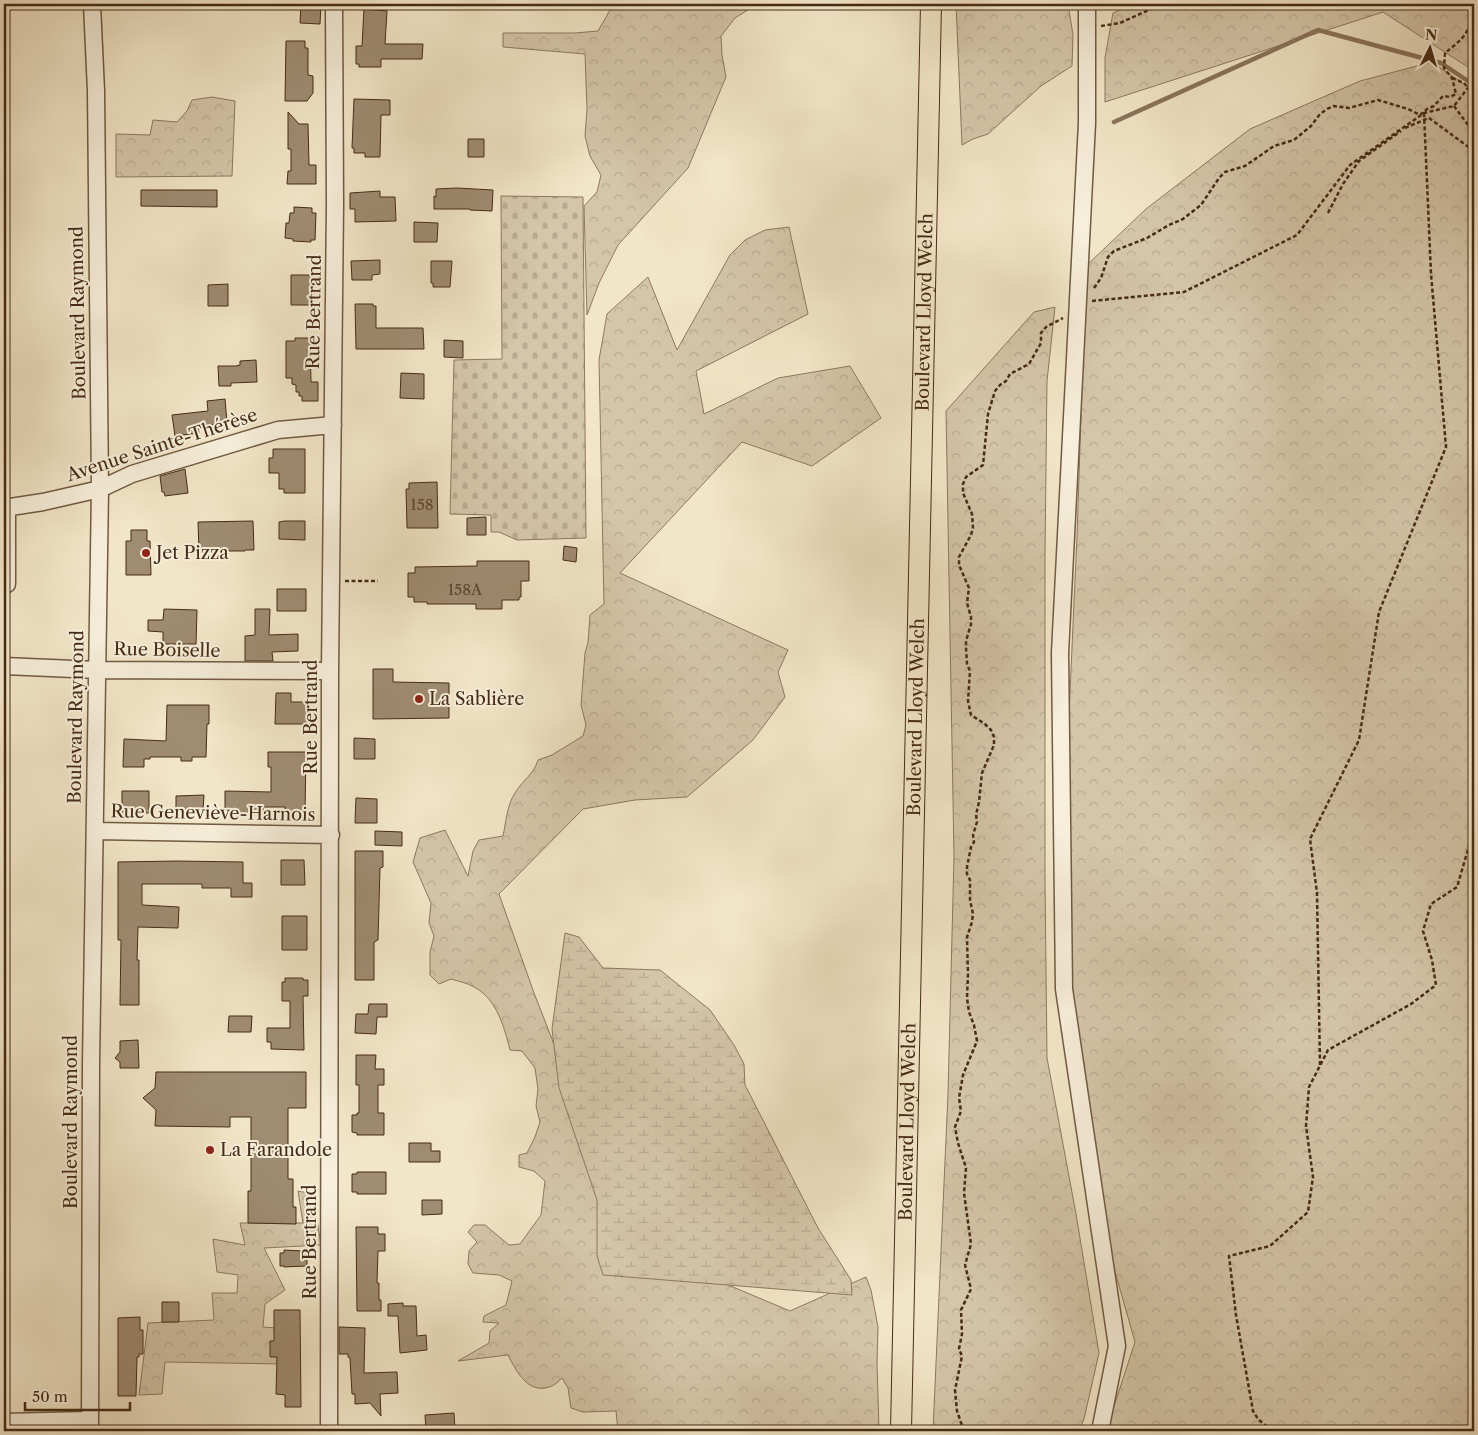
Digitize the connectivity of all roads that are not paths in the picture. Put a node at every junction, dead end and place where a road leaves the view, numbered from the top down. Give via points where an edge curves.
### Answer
1 (92, 4) edge
2 (334, 4) edge
3 (930, 4) edge
4 (1087, 4) edge
5 (332, 425) junction
6 (100, 489) junction
7 (5, 507) edge
8 (7, 584) dead end
9 (4, 666) edge
10 (97, 670) junction
11 (330, 671) junction
12 (95, 832) junction
13 (331, 835) junction
14 (6, 1425) edge
15 (90, 1426) edge
16 (329, 1431) edge
17 (901, 1431) edge
18 (1100, 1431) edge

1 - 6 street, Boulevard Raymond via 96,90
2 - 5 street, Rue Bertrand via 336,205
3 - 17 main road, Boulevard Lloyd Welch
4 - 18 street via 1087,123 1060,653 1064,989 1117,1346
5 - 6 street, Avenue Sainte-Thérèse via 278,430 132,474
5 - 11 street, Rue Bertrand
6 - 7 street, Avenue Sainte-Thérèse
6 - 10 street, Boulevard Raymond
7 - 8 street
9 - 10 street, Rue Boiselle
10 - 11 street, Rue Boiselle
10 - 12 street, Boulevard Raymond
11 - 13 street, Rue Bertrand
12 - 13 street, Rue Geneviève-Harnois
12 - 15 street, Boulevard Raymond
13 - 16 street, Rue Bertrand
14 - 15 street

